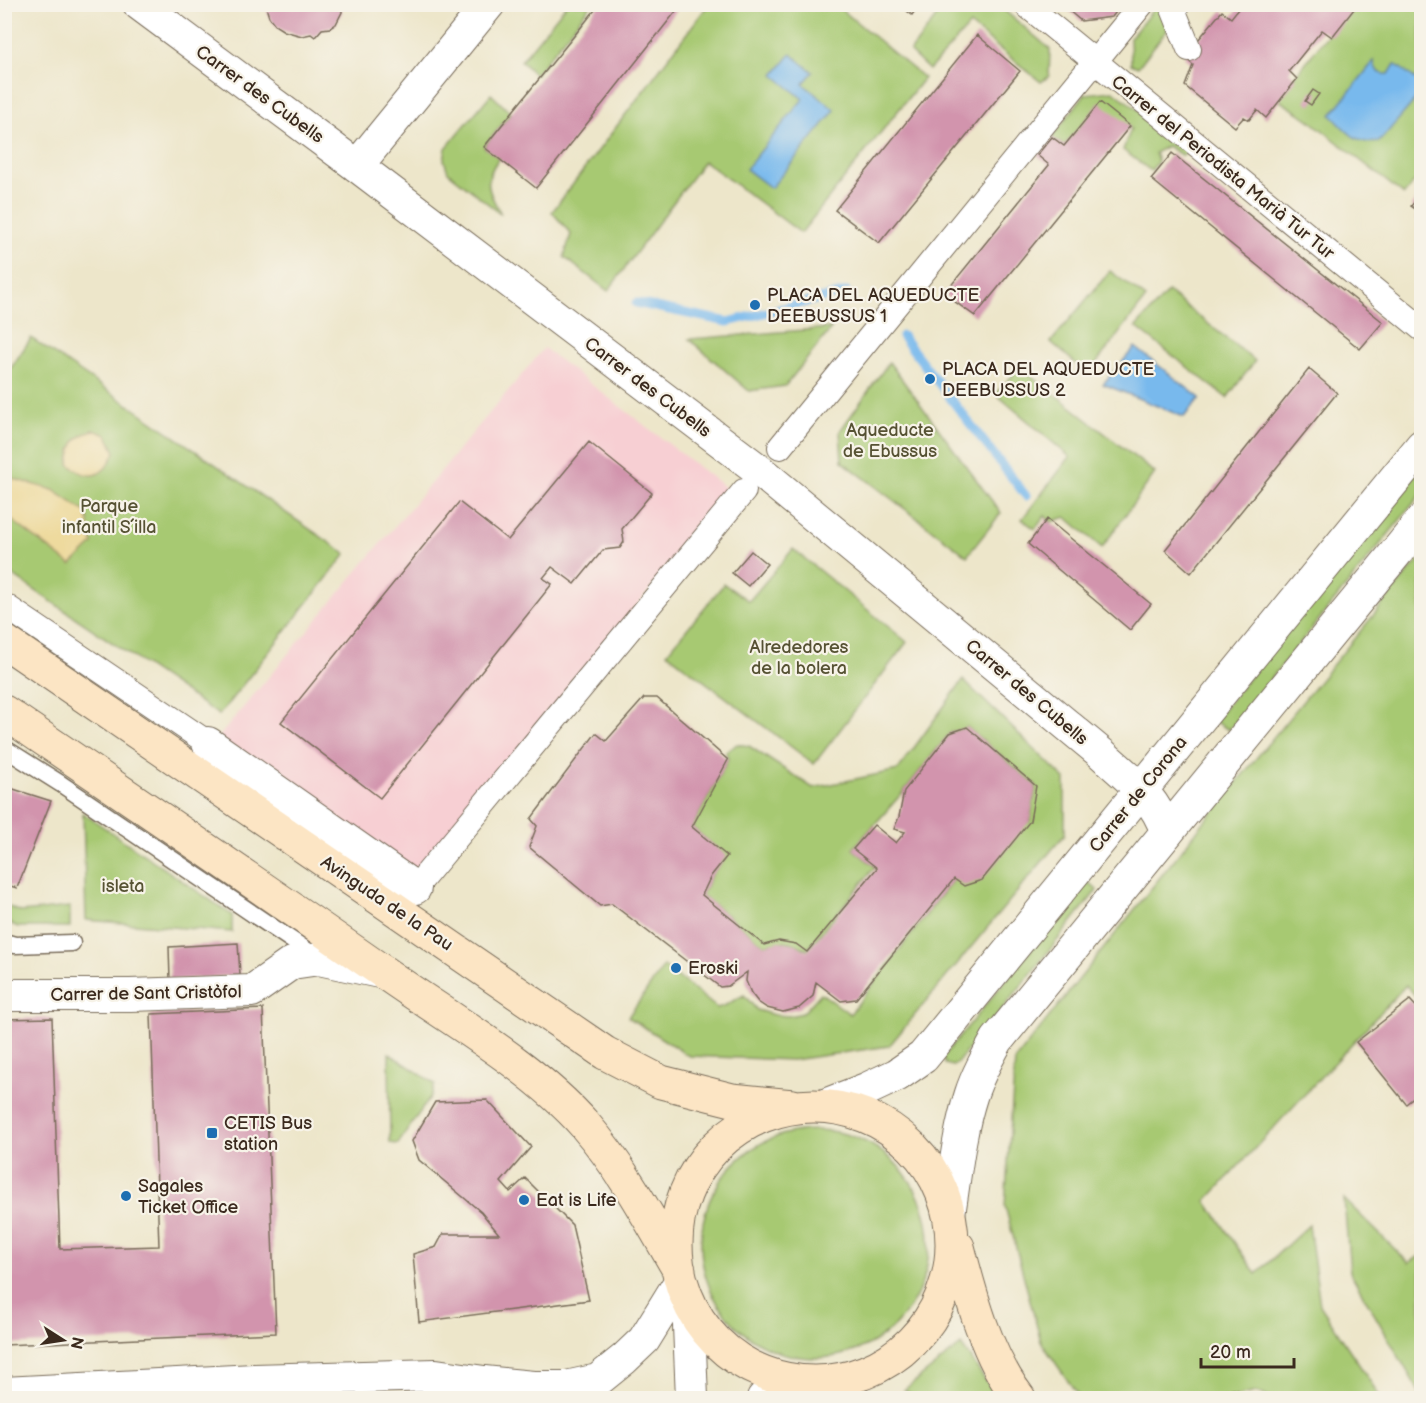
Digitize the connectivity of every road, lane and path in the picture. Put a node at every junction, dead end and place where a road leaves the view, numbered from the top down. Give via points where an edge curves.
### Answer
1 (139, 4) edge
2 (489, 4) edge
3 (1025, 4) edge
4 (1142, 4) edge
5 (1172, 4) edge
6 (1189, 49) dead end
7 (1096, 62) junction
8 (357, 166) junction
9 (1422, 329) edge
10 (1422, 446) edge
11 (780, 447) dead end
12 (744, 491) dead end
13 (1422, 521) edge
14 (4, 604) edge
15 (4, 641) edge
16 (4, 712) edge
17 (208, 743) joint
18 (4, 748) edge
19 (1141, 790) junction
20 (1167, 833) junction
21 (415, 888) joint
22 (4, 942) edge
23 (72, 943) dead end
24 (319, 959) junction
25 (385, 973) junction
26 (4, 995) edge
27 (826, 1105) junction
28 (793, 1106) junction
29 (950, 1217) junction
30 (683, 1284) junction
31 (807, 1382) junction
32 (254, 1389) edge
33 (4, 1393) edge
34 (692, 1398) edge
35 (763, 1398) edge
36 (856, 1398) edge
37 (1019, 1398) edge

1 - 8 street, Carrer des Cubells
2 - 8 street
3 - 7 street, Carrer del Periodista Marià Tur Tur
4 - 7 street
5 - 6 street
7 - 9 street, Carrer del Periodista Marià Tur Tur
7 - 11 street
8 - 19 street, Carrer des Cubells via 760,471
10 - 19 street, Carrer de Corona
12 - 21 street
13 - 20 street
14 - 17 street
15 - 28 main road, Avinguda de la Pau via 605,1053 661,1082 732,1100
16 - 25 main road
17 - 21 street
18 - 24 lane
19 - 20 street, Carrer des Cubells via 1161,814
19 - 27 street, Carrer de Corona via 923,1057 897,1075
20 - 29 street via 997,1041 983,1065 968,1107
22 - 23 lane
24 - 25 street, Carrer de Sant Cristòfol
24 - 26 street, Carrer de Sant Cristòfol via 292,963 252,991
25 - 30 main road via 515,1063 584,1125 636,1195
27 - 28 main road
27 - 29 main road via 863,1114 904,1138 940,1184
28 - 30 main road via 763,1115 735,1130 711,1151 693,1177 681,1207 676,1238
29 - 31 main road via 953,1252 947,1282 920,1334 872,1370 844,1379
29 - 37 main road via 970,1294 994,1357
30 - 31 main road via 707,1331 733,1356 776,1377
30 - 32 street via 644,1340 624,1359 598,1380 566,1388 435,1375
30 - 34 street
31 - 35 street
31 - 36 main road
32 - 33 street

